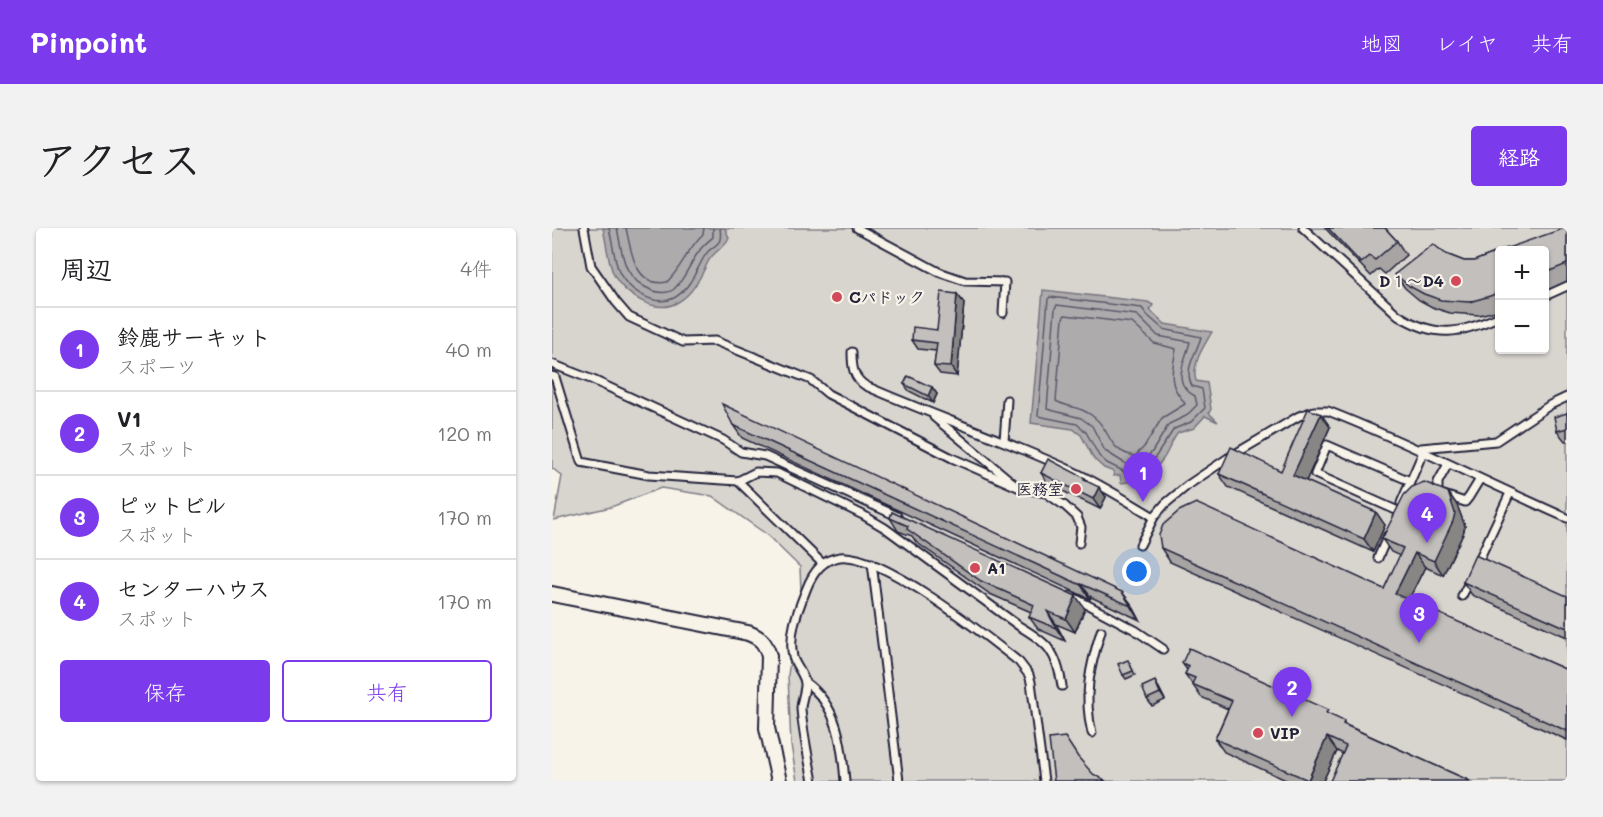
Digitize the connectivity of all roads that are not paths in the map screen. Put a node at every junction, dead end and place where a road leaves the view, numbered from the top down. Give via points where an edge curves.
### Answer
1 (584, 228) edge
2 (857, 228) edge
3 (1303, 228) edge
4 (1567, 286) edge
5 (1549, 294) edge
6 (1003, 313) dead end
7 (1495, 318) edge
8 (852, 352) dead end
9 (552, 364) edge
10 (552, 376) edge
11 (1567, 397) edge
12 (1007, 400) dead end
13 (930, 414) junction
14 (1004, 441) junction
15 (1422, 449) junction
16 (1448, 464) junction
17 (1480, 479) junction
18 (738, 481) junction
19 (1410, 482) junction
20 (1020, 488) junction
21 (1510, 493) junction
22 (1398, 511) junction
23 (1154, 517) junction
24 (1567, 518) edge
25 (902, 519) edge
26 (1394, 520) edge
27 (1390, 530) edge
28 (1080, 543) dead end
29 (1140, 545) dead end
30 (1378, 558) dead end
31 (872, 563) junction
32 (823, 564) junction
33 (1060, 592) edge
34 (552, 594) edge
35 (1462, 596) dead end
36 (1101, 630) dead end
37 (1163, 649) dead end
38 (805, 682) junction
39 (1062, 686) dead end
40 (1092, 733) dead end
41 (778, 781) edge
42 (813, 781) edge
43 (845, 781) edge
44 (899, 781) edge
45 (1044, 781) edge

1 - 20 lane via 591,266 629,316 683,342 715,341 810,380 828,394 952,458
2 - 6 lane via 939,272 965,281 1005,282
3 - 7 lane via 1411,323 1453,332
4 - 5 lane
8 - 13 lane via 859,381
9 - 25 lane via 723,440 741,452 765,456
10 - 18 lane via 581,462 650,475
11 - 15 lane via 1496,441
12 - 14 lane
13 - 14 lane
13 - 20 lane
14 - 23 lane via 1084,477
15 - 16 lane
15 - 19 lane
15 - 23 lane via 1328,411 1306,413 1188,485
16 - 17 lane
16 - 17 lane via 1438,482 1438,493 1465,502
17 - 21 lane
18 - 32 lane
18 - 39 lane via 756,472 777,473 864,514 1048,646 1059,666
19 - 22 lane
19 - 22 lane via 1327,445 1315,474
20 - 28 lane via 1046,493 1077,517
21 - 24 lane
21 - 35 lane
22 - 26 lane
23 - 29 lane
27 - 30 lane
31 - 32 lane via 839,557
31 - 44 lane
31 - 45 lane via 927,594 1024,667 1031,682
32 - 38 lane via 808,584 795,623 793,657
33 - 37 lane via 1135,630
34 - 41 street via 759,637 769,656 767,728
36 - 40 lane via 1087,686
38 - 42 lane via 802,719
38 - 43 lane via 827,703 837,724

